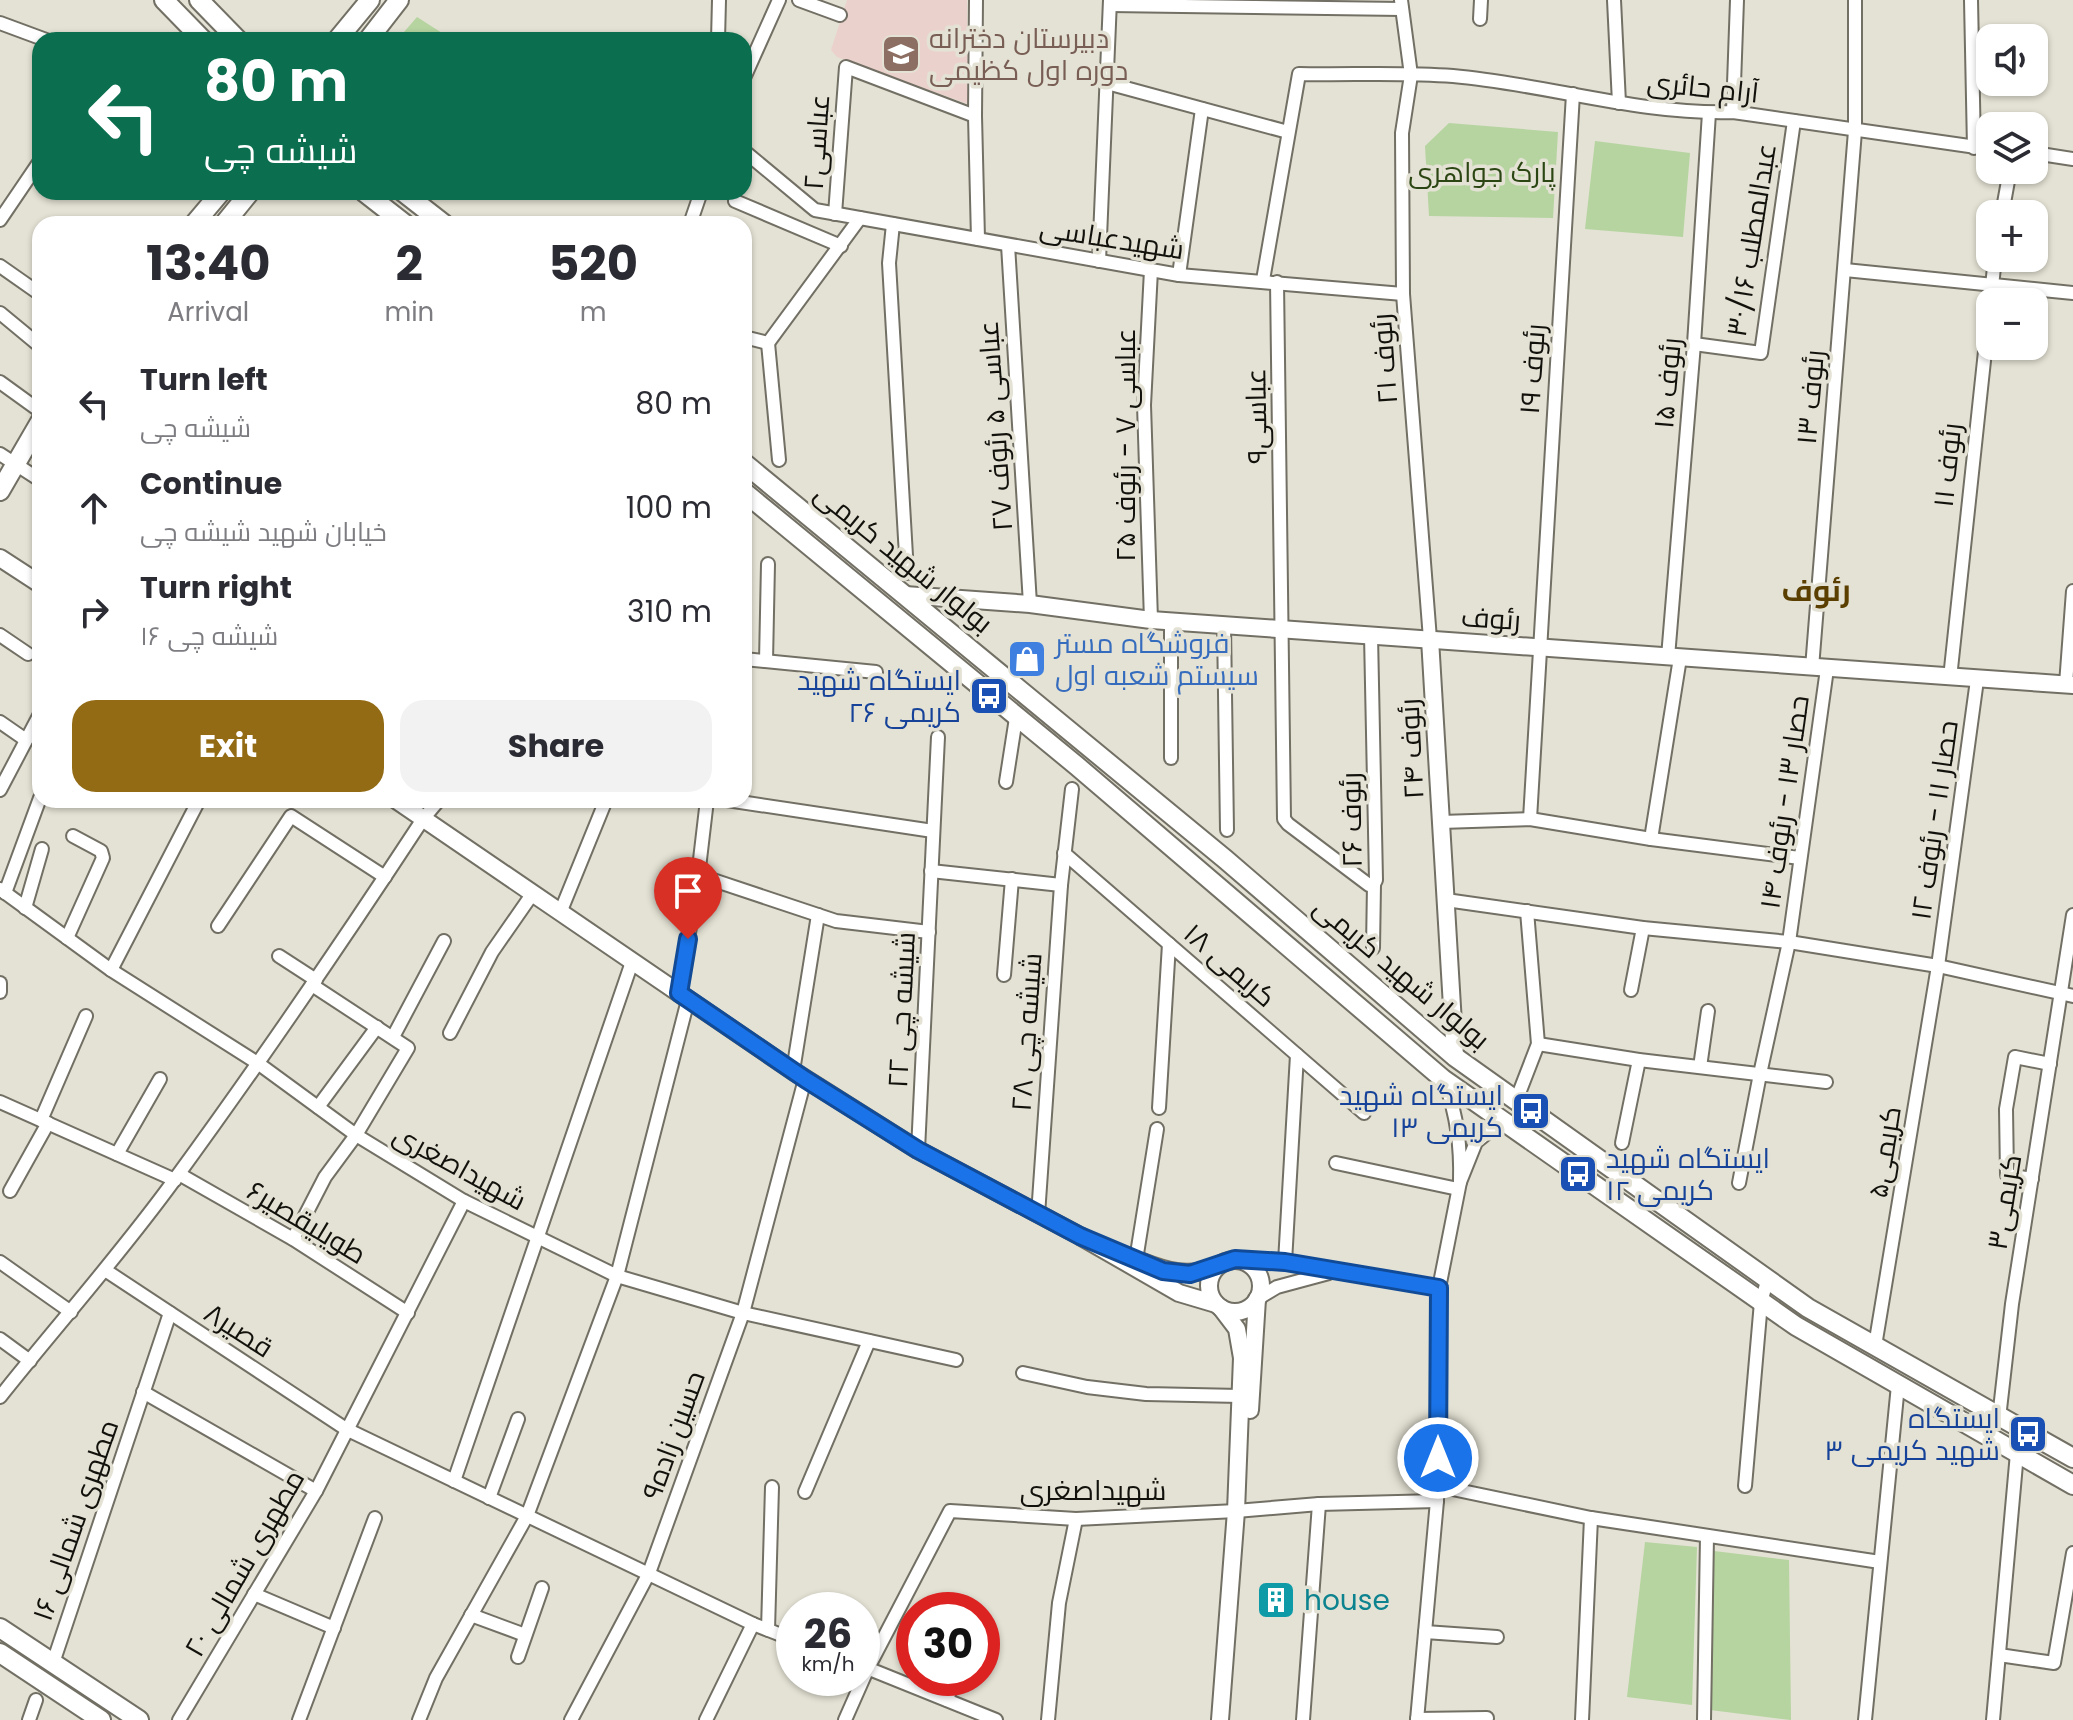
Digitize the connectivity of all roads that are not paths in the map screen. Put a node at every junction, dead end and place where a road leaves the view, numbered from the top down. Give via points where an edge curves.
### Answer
1 (164, 0) edge
2 (199, 0) edge
3 (370, 0) edge
4 (399, 0) edge
5 (719, 0) edge
6 (779, 0) edge
7 (799, 0) edge
8 (976, 0) edge
9 (1481, 0) edge
10 (1614, 0) edge
11 (1737, 0) edge
12 (1855, 0) edge
13 (1971, 0) edge
14 (1110, 3) edge
15 (1247, 3) edge
16 (1401, 4) edge
17 (840, 15) dead end
18 (1480, 19) dead end
19 (0, 23) edge
20 (195, 32) edge
21 (230, 32) edge
22 (344, 32) edge
23 (374, 32) edge
24 (718, 32) edge
25 (32, 35) edge
26 (752, 60) edge
27 (1411, 75) junction
28 (1107, 83) junction
29 (1573, 94) junction
30 (1619, 103) junction
31 (1202, 109) junction
32 (1733, 112) junction
33 (1709, 113) junction
34 (975, 116) junction
35 (1794, 121) junction
36 (1855, 131) junction
37 (1288, 132) junction
38 (1974, 148) joint
39 (2048, 155) edge
40 (752, 158) edge
41 (2073, 159) edge
42 (32, 173) edge
43 (214, 200) edge
44 (244, 200) edge
45 (374, 200) edge
46 (413, 200) edge
47 (735, 201) dead end
48 (835, 214) junction
49 (201, 216) edge
50 (231, 216) edge
51 (395, 216) edge
52 (434, 216) edge
53 (860, 218) junction
54 (0, 220) edge
55 (893, 224) junction
56 (978, 239) junction
57 (1008, 245) junction
58 (841, 246) junction
59 (1099, 261) junction
60 (0, 266) edge
61 (1151, 270) junction
62 (1845, 270) junction
63 (1992, 272) edge
64 (1179, 275) junction
65 (1263, 280) junction
66 (1277, 282) junction
67 (1990, 286) junction
68 (32, 288) edge
69 (2073, 293) edge
70 (1403, 294) junction
71 (0, 313) edge
72 (32, 339) edge
73 (752, 339) edge
74 (768, 343) junction
75 (1694, 344) junction
76 (0, 382) edge
77 (32, 405) edge
78 (32, 431) edge
79 (7, 459) edge
80 (779, 460) dead end
81 (752, 470) edge
82 (32, 475) edge
83 (0, 491) edge
84 (752, 498) edge
85 (810, 517) junction
86 (796, 534) junction
87 (0, 558) edge
88 (768, 564) dead end
89 (907, 573) dead end
90 (32, 579) edge
91 (2073, 591) edge
92 (905, 595) junction
93 (1030, 604) junction
94 (1151, 620) junction
95 (1171, 622) junction
96 (1224, 625) junction
97 (1283, 629) junction
98 (0, 635) edge
99 (1371, 635) junction
100 (1430, 639) junction
101 (1540, 647) junction
102 (28, 654) dead end
103 (1674, 657) junction
104 (752, 660) edge
105 (766, 661) junction
106 (1819, 668) junction
107 (876, 672) dead end
108 (1950, 678) junction
109 (1977, 680) junction
110 (2070, 685) edge
111 (1016, 718) junction
112 (0, 722) edge
113 (32, 730) edge
114 (938, 737) dead end
115 (26, 740) junction
116 (1171, 758) dead end
117 (1006, 782) dead end
118 (1072, 789) dead end
119 (0, 790) edge
120 (752, 804) edge
121 (36, 808) edge
122 (195, 808) edge
123 (407, 808) edge
124 (432, 808) edge
125 (603, 808) edge
126 (706, 808) edge
127 (1283, 812) joint
128 (423, 819) junction
129 (1530, 819) junction
130 (1441, 822) junction
131 (1227, 830) dead end
132 (933, 831) junction
133 (73, 836) dead end
134 (1651, 839) junction
135 (42, 849) dead end
136 (1064, 853) junction
137 (1800, 858) junction
138 (931, 871) junction
139 (698, 875) junction
140 (385, 877) junction
141 (1012, 879) junction
142 (1374, 884) junction
143 (1061, 885) junction
144 (3, 891) edge
145 (533, 893) junction
146 (1446, 900) junction
147 (25, 908) junction
148 (1527, 911) junction
149 (560, 913) junction
150 (818, 915) junction
151 (2073, 915) edge
152 (218, 926) dead end
153 (1643, 928) junction
154 (929, 932) junction
155 (67, 938) junction
156 (444, 941) dead end
157 (1789, 942) junction
158 (1169, 944) junction
159 (1373, 948) dead end
160 (279, 956) dead end
161 (632, 962) junction
162 (1938, 966) junction
163 (111, 970) junction
164 (1004, 975) dead end
165 (314, 982) junction
166 (0, 983) edge
167 (1631, 990) dead end
168 (0, 992) edge
169 (2067, 995) edge
170 (683, 997) junction
171 (1708, 1011) dead end
172 (86, 1016) dead end
173 (377, 1027) junction
174 (450, 1033) dead end
175 (393, 1037) junction
176 (1538, 1044) junction
177 (1297, 1055) junction
178 (1455, 1057) junction
179 (1639, 1060) junction
180 (259, 1064) junction
181 (2050, 1064) junction
182 (1700, 1067) junction
183 (1760, 1074) junction
184 (799, 1075) junction
185 (160, 1079) dead end
186 (1443, 1079) junction
187 (1826, 1082) dead end
188 (1516, 1101) junction
189 (4, 1104) edge
190 (318, 1107) junction
191 (1159, 1108) dead end
192 (1364, 1113) dead end
193 (0, 1120) edge
194 (1502, 1121) junction
195 (45, 1122) junction
196 (1157, 1129) dead end
197 (356, 1135) junction
198 (1622, 1143) dead end
199 (918, 1150) junction
200 (117, 1154) junction
201 (1336, 1163) dead end
202 (177, 1177) junction
203 (2032, 1179) junction
204 (1739, 1183) dead end
205 (1459, 1186) junction
206 (10, 1191) dead end
207 (464, 1201) junction
208 (1038, 1215) junction
209 (1080, 1236) junction
210 (536, 1237) junction
211 (293, 1239) junction
212 (1136, 1260) junction
213 (1242, 1260) junction
214 (0, 1262) edge
215 (1285, 1262) junction
216 (1216, 1267) junction
217 (105, 1270) junction
218 (1336, 1271) junction
219 (617, 1276) junction
220 (1768, 1278) junction
221 (1439, 1288) junction
222 (1257, 1299) junction
223 (1761, 1302) junction
224 (1218, 1306) junction
225 (71, 1312) junction
226 (170, 1313) junction
227 (408, 1313) junction
228 (743, 1313) junction
229 (0, 1339) edge
230 (869, 1341) junction
231 (1875, 1346) junction
232 (956, 1360) dead end
233 (30, 1361) junction
234 (1023, 1373) dead end
235 (1898, 1385) junction
236 (143, 1392) junction
237 (0, 1396) edge
238 (1240, 1396) junction
239 (1999, 1418) junction
240 (518, 1419) dead end
241 (346, 1429) junction
242 (2017, 1453) junction
243 (2073, 1458) edge
244 (454, 1481) junction
245 (2073, 1485) edge
246 (1438, 1486) junction
247 (1745, 1486) dead end
248 (772, 1487) dead end
249 (316, 1491) junction
250 (805, 1492) dead end
251 (489, 1498) junction
252 (1437, 1501) junction
253 (1319, 1504) junction
254 (1236, 1511) junction
255 (527, 1516) junction
256 (375, 1518) dead end
257 (1591, 1518) junction
258 (1076, 1519) junction
259 (1707, 1536) junction
260 (2073, 1553) edge
261 (1880, 1562) junction
262 (649, 1573) junction
263 (542, 1588) dead end
264 (254, 1594) junction
265 (471, 1615) junction
266 (753, 1624) junction
267 (334, 1628) junction
268 (768, 1630) junction
269 (5, 1631) edge
270 (1425, 1632) junction
271 (776, 1633) edge
272 (525, 1635) junction
273 (1497, 1637) dead end
274 (880, 1639) edge
275 (0, 1652) edge
276 (1999, 1655) junction
277 (518, 1657) dead end
278 (53, 1663) junction
279 (880, 1673) edge
280 (854, 1696) edge
281 (948, 1696) edge
282 (36, 1700) dead end
283 (947, 1700) junction
284 (1487, 1718) dead end
285 (1417, 1719) edge
286 (29, 1720) edge
287 (101, 1720) edge
288 (139, 1720) edge
289 (179, 1720) edge
290 (299, 1720) edge
291 (419, 1720) edge
292 (571, 1720) edge
293 (706, 1720) edge
294 (845, 1720) edge
295 (996, 1720) edge
296 (1048, 1720) edge
297 (1220, 1720) edge
298 (1303, 1720) edge
299 (1582, 1720) edge
300 (1704, 1720) edge
301 (1865, 1720) edge
302 (1993, 1720) edge

1 - 20 main road
2 - 21 main road
3 - 22 main road
4 - 23 main road
5 - 24 street
6 - 26 street
7 - 17 street
8 - 34 street
9 - 18 street
10 - 30 street
11 - 32 street
12 - 36 street, رئوف ۱۳
13 - 38 street
14 - 15 street
14 - 28 street
15 - 16 street
16 - 27 street, رئوف ۲۱
19 - 25 street
27 - 29 street, آرام حائری
27 - 37 street, آرام حائری via 1299,74
27 - 70 street, رئوف ۲۱ via 1402,133
28 - 31 street
28 - 59 street
29 - 30 street, آرام حائری
29 - 101 street, رئوف ۱۹
30 - 33 street, آرام حائری
31 - 37 street
31 - 64 street
32 - 33 street, آرام حائری
32 - 35 street, آرام حائری
33 - 75 street, رئوف ۱۵
34 - 48 street, عباسی۲ via 846,67
34 - 56 street
35 - 36 street, آرام حائری
35 - 75 street, عبدالمطلب ۳۰/۱۶ via 1761,353
36 - 38 street, آرام حائری
36 - 62 street, رئوف ۱۳
37 - 65 street
39 - 41 street
40 - 48 street, شهیدعباسی via 815,210
42 - 54 street
43 - 49 main road
44 - 50 main road
45 - 51 main road
46 - 52 main road
47 - 58 street
48 - 53 street, شهیدعباسی
53 - 55 street, شهیدعباسی
53 - 58 street
55 - 56 street, شهیدعباسی
55 - 89 street via 889,263
56 - 57 street, شهیدعباسی
57 - 59 street, شهیدعباسی
57 - 93 street, عباسی ۵ رئوف ۲۷
58 - 74 street
59 - 61 street, شهیدعباسی
60 - 68 street
61 - 64 street, شهیدعباسی
61 - 94 street, عباسی ۷ - رئوف ۲۵ via 1144,405
62 - 67 street
62 - 106 street, رئوف ۱۳
63 - 67 street, رئوف ۱۱
64 - 65 street, شهیدعباسی
65 - 66 street, شهیدعباسی
66 - 70 street, شهیدعباسی
66 - 97 street, عباسی۹
67 - 69 street
67 - 108 street, رئوف ۱۱
70 - 100 street, رئوف ۲۱
71 - 72 street
73 - 74 street
74 - 80 street
75 - 103 street, رئوف ۱۵
76 - 77 street
78 - 79 main road
79 - 82 street
79 - 83 main road
81 - 85 main road, بولوار شهید کریمی
84 - 86 main road, بولوار شهید کریمی
85 - 86 main road
85 - 92 main road, بولوار شهید کریمی
86 - 111 main road, بولوار شهید کریمی
87 - 90 street
88 - 105 street
91 - 110 street
92 - 93 street, رئوف
92 - 178 main road, بولوار شهید کریمی
93 - 94 street, رئوف
94 - 95 street, رئوف
95 - 96 street, رئوف
95 - 116 street
96 - 97 street, رئوف
96 - 131 street
97 - 99 street, رئوف
97 - 127 street, عباسی۹
98 - 102 street
99 - 100 street, رئوف
99 - 142 street, رئوف ۲۶
100 - 101 street, رئوف
100 - 130 street, رئوف ۲۴
101 - 103 street, رئوف
101 - 129 street, رئوف ۱۹
103 - 106 street, رئوف
103 - 134 street, رئوف ۱۵
104 - 105 street
105 - 107 street
106 - 108 street, رئوف
106 - 137 street, حصار ۱۳ - رئوف ۱۴
108 - 109 street, رئوف
109 - 110 street, رئوف
109 - 162 street, حصار ۱۱ - رئوف ۱۲
111 - 117 street
111 - 186 main road, بولوار شهید کریمی
112 - 115 street
113 - 115 street
114 - 132 street, شیشه چی ۲۲
115 - 119 street
118 - 136 street, شیشه چی ۲۸
120 - 132 street
121 - 144 street
122 - 163 street
123 - 128 street
124 - 128 street
125 - 149 street
126 - 139 street
127 - 142 street, رئوف ۲۶ via 1288,824
128 - 140 street
128 - 145 street
129 - 130 street
129 - 134 street
130 - 146 street, رئوف ۲۴
132 - 138 street, شیشه چی ۲۲
133 - 155 street via 101,851 103,858
134 - 137 street
135 - 147 street
136 - 143 street, شیشه چی ۲۸
136 - 158 street, کریمی ۱۸
137 - 157 street, حصار ۱۳ - رئوف ۱۴
138 - 141 street
138 - 154 street, شیشه چی ۲۲
139 - 150 street
139 - 170 street
140 - 152 street via 291,816
140 - 165 street
141 - 143 street
141 - 164 street
142 - 159 street
143 - 208 street, شیشه چی ۲۸
144 - 147 street, شهیداصغری
145 - 149 street
145 - 174 street via 492,952
146 - 148 street
146 - 178 street, رئوف ۲۴
147 - 155 street, شهیداصغری
148 - 153 street
148 - 176 street
149 - 161 street
150 - 154 street
150 - 184 street, حسین زاده۹
151 - 169 street, کریمی۳
153 - 157 street
153 - 167 street
154 - 199 street, شیشه چی ۲۲
155 - 163 street, شهیداصغری
156 - 175 street
157 - 162 street
157 - 183 street, حصار ۱۳ - رئوف ۱۴
158 - 177 street, کریمی ۱۸
158 - 191 street
160 - 165 street
161 - 170 street
161 - 210 street
162 - 169 street
162 - 231 street, کریمی۵
163 - 180 street, شهیداصغری
165 - 173 street
165 - 180 street
166 - 168 street
169 - 181 street, کریمی۳
170 - 184 street
170 - 219 street
171 - 182 street
172 - 195 street
173 - 175 street
173 - 190 street
175 - 197 street via 408,1048
176 - 179 street
176 - 188 street
177 - 192 street, کریمی ۱۸
177 - 215 street
178 - 188 main road, بولوار شهید کریمی
179 - 182 street
179 - 198 street
180 - 190 street, شهیداصغری
180 - 202 street
181 - 203 street, کریمی۳
181 - 203 street via 2015,1057 2006,1109 2007,1175
182 - 183 street
183 - 187 street
183 - 204 street, حصار ۱۳ - رئوف ۱۴
184 - 199 street
184 - 228 street, حسین زاده۹
185 - 200 street
186 - 194 main road, بولوار شهید کریمی
186 - 205 street via 1461,1147
188 - 220 main road, بولوار شهید کریمی
189 - 193 street
189 - 195 street, طویلیقصیر۶
190 - 197 street, شهیداصغری
194 - 205 street via 1476,1142
194 - 223 main road, بولوار شهید کریمی
195 - 200 street, طویلیقصیر۶
195 - 206 street
196 - 212 street
197 - 207 street, شهیداصغری
197 - 211 street via 325,1177
199 - 208 street
200 - 202 street, طویلیقصیر۶
201 - 205 street
202 - 211 street, طویلیقصیر۶
202 - 217 street
203 - 239 street, کریمی۳
205 - 221 street
207 - 210 street, شهیداصغری
207 - 227 street, مطهری شمالی ۲۰
208 - 209 street
209 - 212 street
209 - 224 street via 1179,1293
210 - 219 street, شهیداصغری
210 - 244 street
211 - 227 street, طویلیقصیر۶
212 - 216 street via 1177,1274
213 - 215 street
213 - 216 street
213 - 222 street via 1258,1273
214 - 225 street
215 - 218 street
216 - 224 street via 1208,1285
217 - 225 street
217 - 226 street, قصیر۸
218 - 221 street
218 - 222 street via 1277,1287
219 - 228 street, شهیداصغری
219 - 255 street
220 - 223 street
220 - 231 main road, بولوار شهید کریمی
221 - 246 street
222 - 224 street via 1241,1312
222 - 254 street via 1251,1406
223 - 235 main road, بولوار شهید کریمی
223 - 247 street
224 - 238 street via 1241,1342
225 - 233 street
226 - 236 street, مطهری شمالی ۱۶
226 - 241 street, قصیر۸
227 - 241 street, مطهری شمالی ۲۰
228 - 230 street, شهیداصغری
228 - 262 street, حسین زاده۹
229 - 233 street
230 - 232 street, شهیداصغری
230 - 250 street
231 - 239 main road, بولوار شهید کریمی
233 - 237 street
234 - 238 street via 1131,1392
235 - 242 main road, بولوار شهید کریمی
235 - 261 street
236 - 249 street
236 - 278 street, مطهری شمالی ۱۶
238 - 254 street
239 - 243 main road, بولوار شهید کریمی
240 - 251 street
241 - 244 street, قصیر۸
241 - 249 street, مطهری شمالی ۲۰
242 - 245 main road, بولوار شهید کریمی
242 - 276 street
244 - 251 street, قصیر۸
246 - 252 street
246 - 257 street
248 - 268 street
249 - 264 street, مطهری شمالی ۲۰
251 - 255 street, قصیر۸
252 - 253 street, شهیداصغری
252 - 270 street
253 - 254 street, شهیداصغری
253 - 298 street
254 - 258 street, شهیداصغری
254 - 297 street
255 - 262 street, قصیر۸
255 - 265 street
256 - 267 street
257 - 259 street
257 - 299 street
258 - 274 street, شهیداصغری via 950,1511
258 - 296 street via 1059,1603
259 - 261 street
259 - 300 street
260 - 276 street via 2054,1663
261 - 301 street
262 - 266 street, قصیر۸
262 - 292 street, حسین زاده۹
263 - 272 street
264 - 267 street
264 - 289 street, مطهری شمالی ۲۰
265 - 272 street
265 - 291 street
266 - 268 street, قصیر۸
266 - 293 street
267 - 290 street
268 - 271 street, قصیر۸
269 - 275 main road
269 - 278 main road
270 - 273 street
270 - 285 street
272 - 277 street
275 - 287 main road
276 - 302 street
278 - 288 main road
279 - 283 street
280 - 294 street
281 - 283 street
282 - 286 street
283 - 295 street
284 - 285 street

